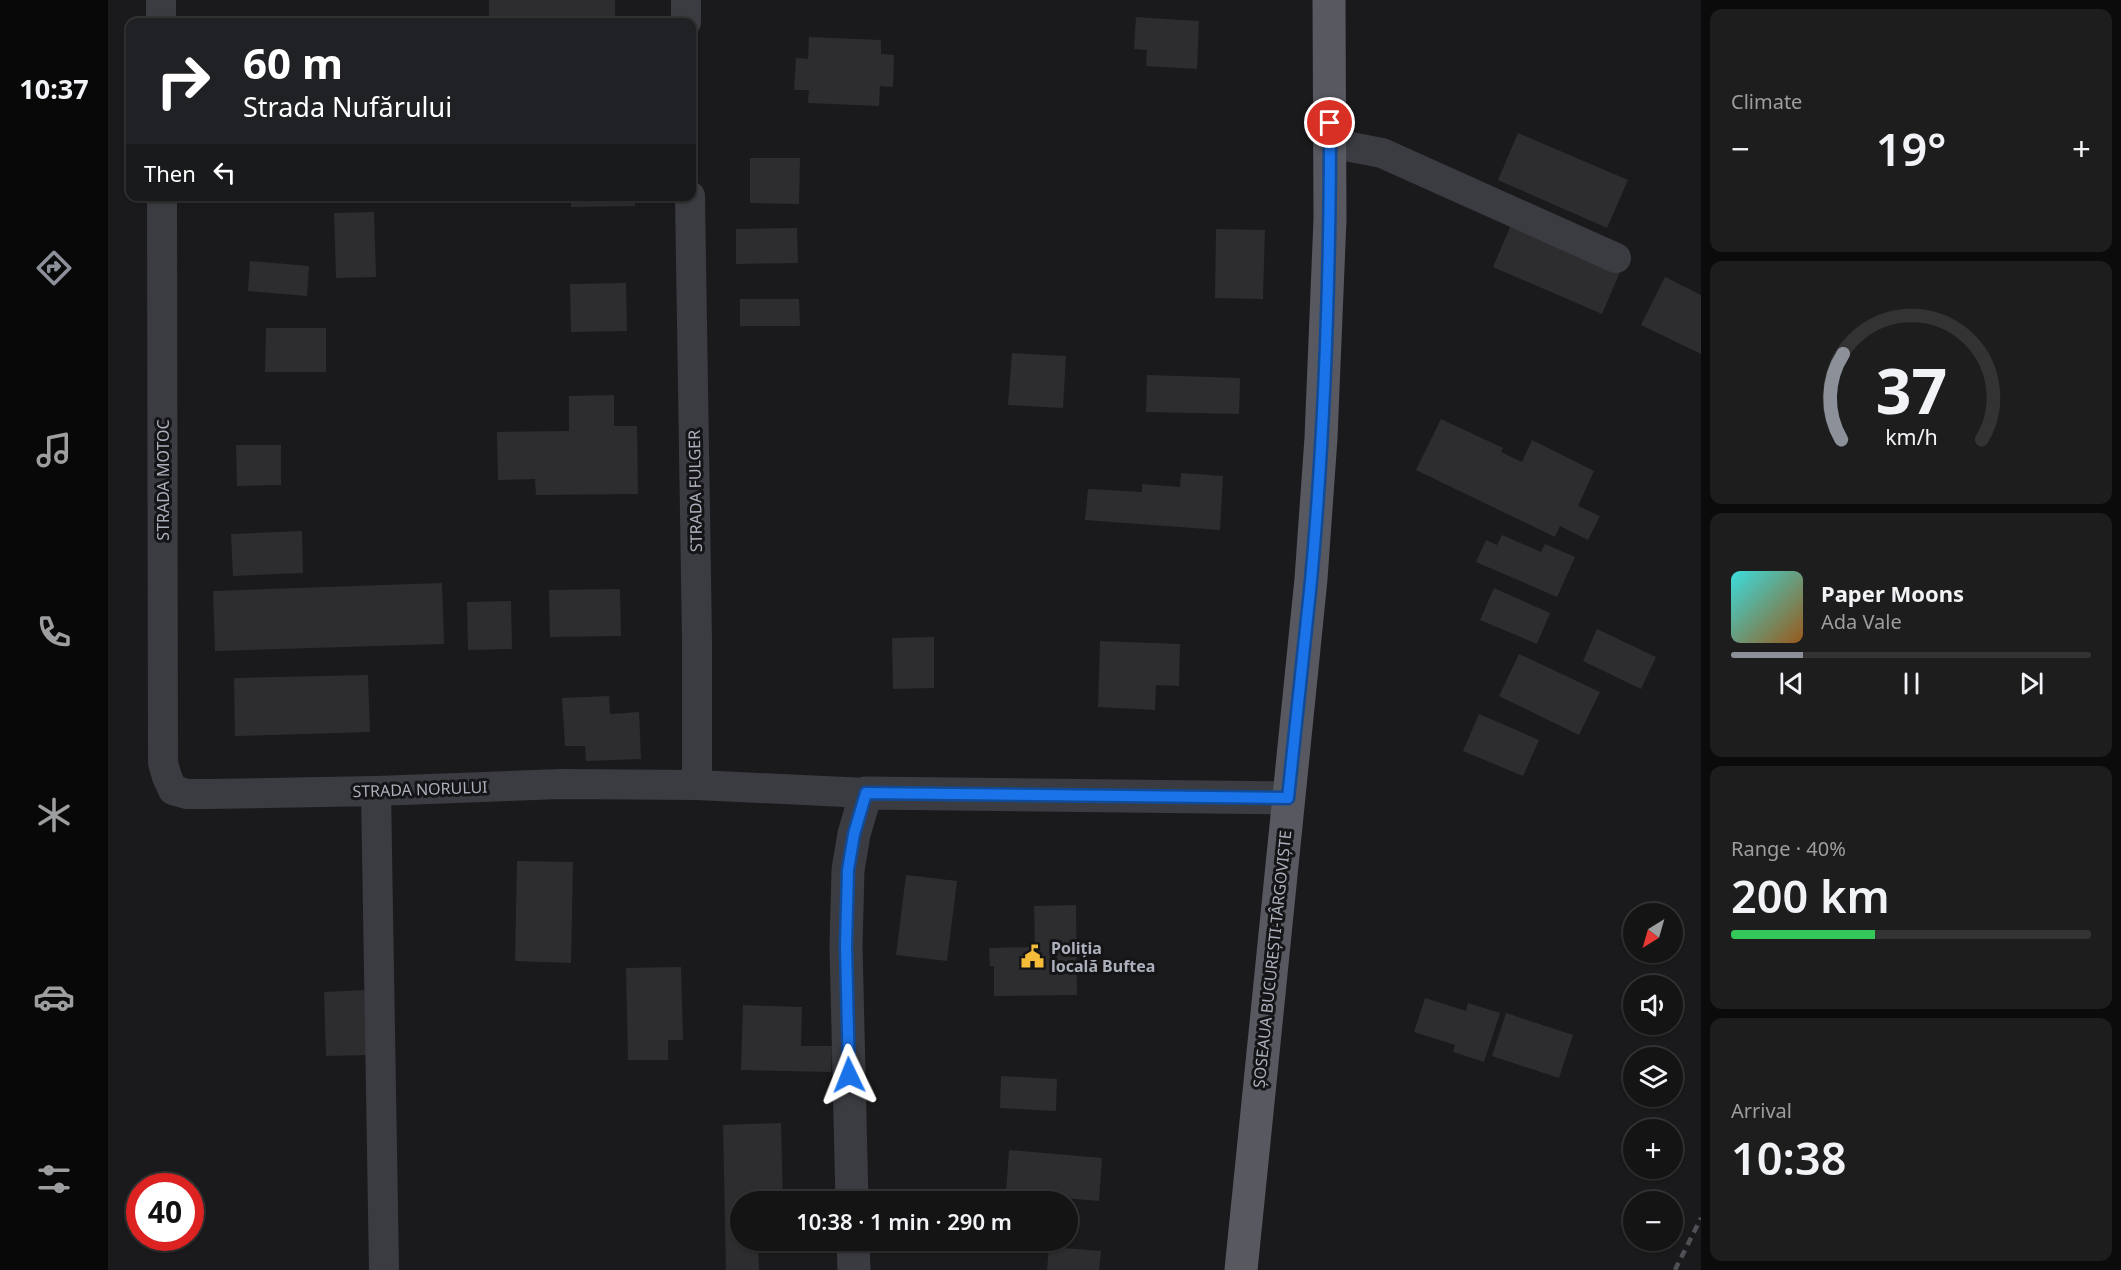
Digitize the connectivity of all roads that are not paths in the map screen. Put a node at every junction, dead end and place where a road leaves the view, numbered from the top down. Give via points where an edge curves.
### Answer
1 (161, 0) edge
2 (686, 0) edge
3 (1329, 0) edge
4 (161, 18) edge
5 (686, 18) edge
6 (1330, 143) junction
7 (162, 201) edge
8 (690, 201) edge
9 (1616, 258) dead end
10 (163, 763) joint
11 (697, 785) junction
12 (376, 791) junction
13 (866, 793) junction
14 (1288, 798) junction
15 (852, 1191) edge
16 (853, 1251) edge
17 (384, 1270) edge
18 (854, 1270) edge
19 (1241, 1270) edge

1 - 4 street
2 - 5 street
3 - 6 main road, ȘOSEAUA BUCUREȘTI-TÂRGOVIȘTE
6 - 9 street via 1382,153
6 - 14 main road, ȘOSEAUA BUCUREȘTI-TÂRGOVIȘTE via 1321,450
7 - 10 street, STRADA MOTOC
8 - 11 street, STRADA FULGER
10 - 12 street, STRADA NORULUI via 173,790 187,794
11 - 12 street, STRADA NORULUI via 560,784
11 - 13 street, STRADA NORULUI
12 - 17 street
13 - 14 street
13 - 15 street via 848,870
14 - 19 main road, ȘOSEAUA BUCUREȘTI-TÂRGOVIȘTE
16 - 18 street

